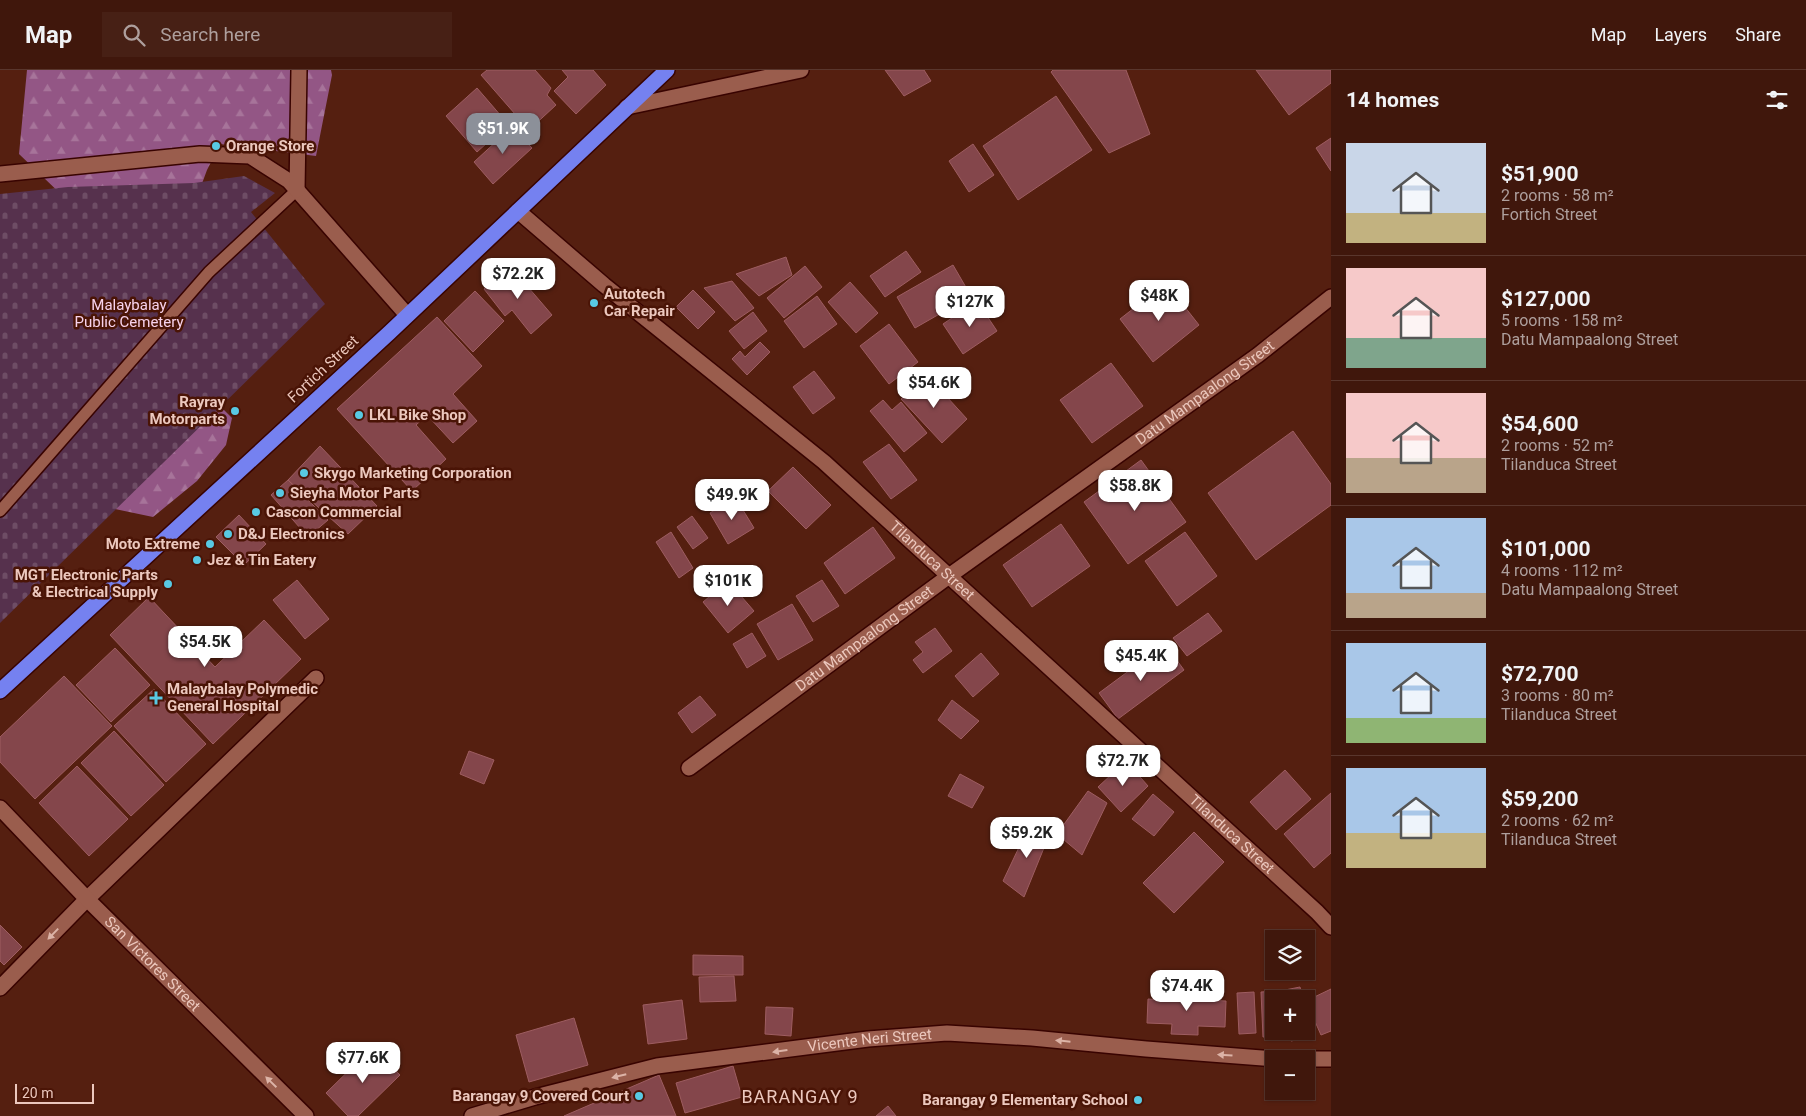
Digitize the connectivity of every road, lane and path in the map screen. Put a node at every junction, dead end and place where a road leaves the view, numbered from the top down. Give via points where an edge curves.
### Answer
1 (299, 70) edge
2 (667, 70) edge
3 (801, 70) edge
4 (627, 107) junction
5 (0, 174) edge
6 (297, 190) junction
7 (518, 211) junction
8 (1331, 297) edge
9 (407, 315) junction
10 (0, 511) edge
11 (949, 576) junction
12 (316, 678) dead end
13 (0, 691) edge
14 (689, 768) dead end
15 (0, 808) edge
16 (87, 899) junction
17 (1331, 927) edge
18 (0, 988) edge
19 (1265, 1058) edge
20 (1315, 1059) edge
21 (1331, 1059) edge
22 (306, 1116) edge
23 (472, 1116) edge

1 - 6 street
2 - 4 highway, Fortich Street
3 - 4 street
4 - 7 highway, Fortich Street
5 - 6 street via 200,154 250,156 289,181
6 - 9 street
6 - 10 lane via 209,272
7 - 9 highway, Fortich Street
7 - 11 street, Tilanduca Street via 604,285 824,462
8 - 11 street, Datu Mampaalong Street via 1258,355
9 - 13 highway, Fortich Street
11 - 14 street, Datu Mampaalong Street
11 - 17 street, Tilanduca Street
12 - 16 street
15 - 16 street, San Victores Street
16 -> 18 street
22 -> 16 street, San Victores Street
19 -> 23 street, Vicente Neri Street via 947,1033 868,1039 657,1066 534,1096
20 - 21 street

